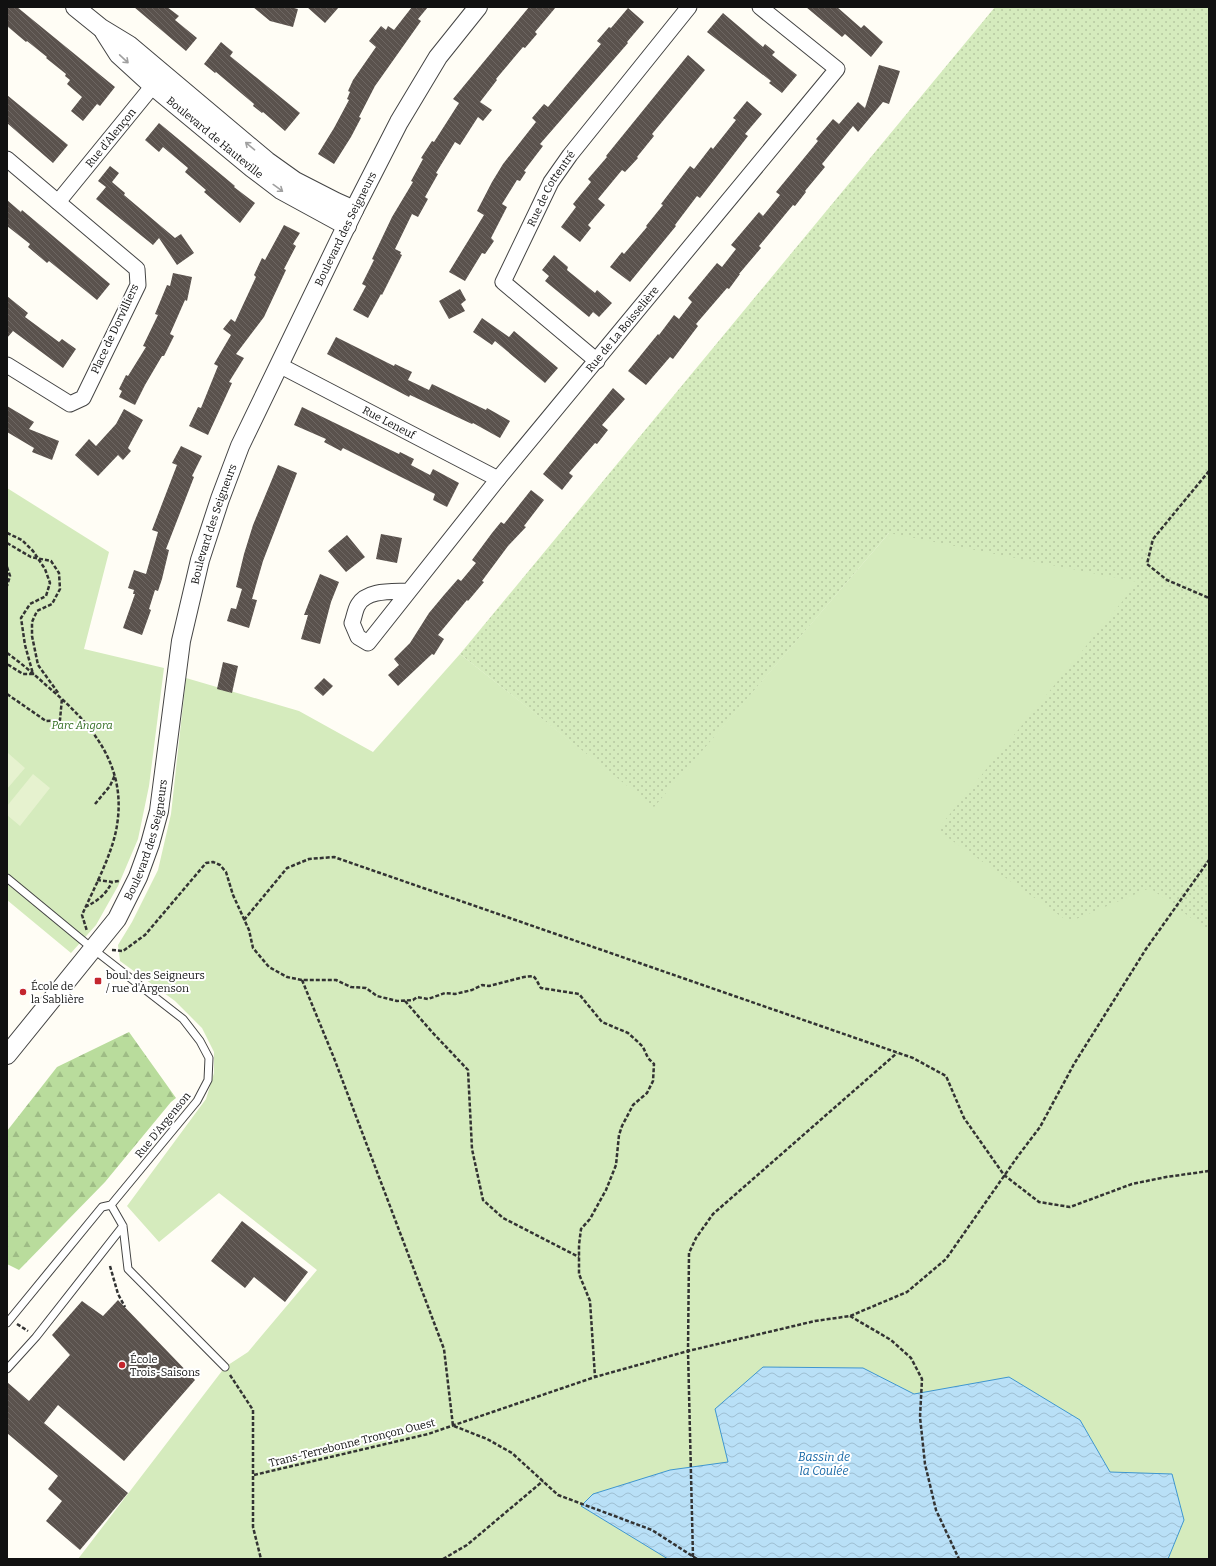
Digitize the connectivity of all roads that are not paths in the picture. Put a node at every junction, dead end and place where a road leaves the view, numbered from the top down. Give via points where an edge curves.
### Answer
1 (75, 7) edge
2 (478, 7) edge
3 (689, 7) edge
4 (760, 7) edge
5 (158, 80) junction
6 (7, 159) edge
7 (58, 202) junction
8 (350, 218) junction
9 (597, 361) junction
10 (7, 365) edge
11 (279, 365) junction
12 (498, 479) junction
13 (409, 591) dead end
14 (7, 878) edge
15 (93, 949) junction
16 (7, 1055) edge
17 (111, 1206) junction
18 (123, 1226) junction
19 (9, 1321) edge
20 (225, 1368) road end
21 (7, 1370) edge

1 - 5 street, Boulevard de Hauteville via 101,28 118,54
2 - 8 street, Boulevard des Seigneurs via 430,70 399,122
3 - 9 street, Rue de Cottentré via 570,155 552,182 503,282
4 - 9 street, Rue de La Boisselière via 837,69
5 - 7 street, Rue d'Alençon
5 - 8 street, Boulevard de Hauteville via 295,181 336,202
6 - 7 street, Place de Dorvilliers
7 - 10 street, Place de Dorvilliers via 137,269 138,285 83,398 70,404
8 - 11 street, Boulevard des Seigneurs
9 - 12 street, Rue de La Boisselière
11 - 12 street, Rue Leneuf
11 - 15 street, Boulevard des Seigneurs via 240,446 200,560 181,641 160,811 150,844 138,878 117,919
12 - 13 street, Rue de La Boisselière
14 - 15 lane, Rue D'Argenson
15 - 16 street, Boulevard des Seigneurs
15 - 17 lane, Rue D'Argenson via 183,1019 209,1058 208,1080 197,1101
17 - 18 lane
17 - 19 lane via 102,1207
18 - 20 lane via 128,1270
18 - 21 lane

